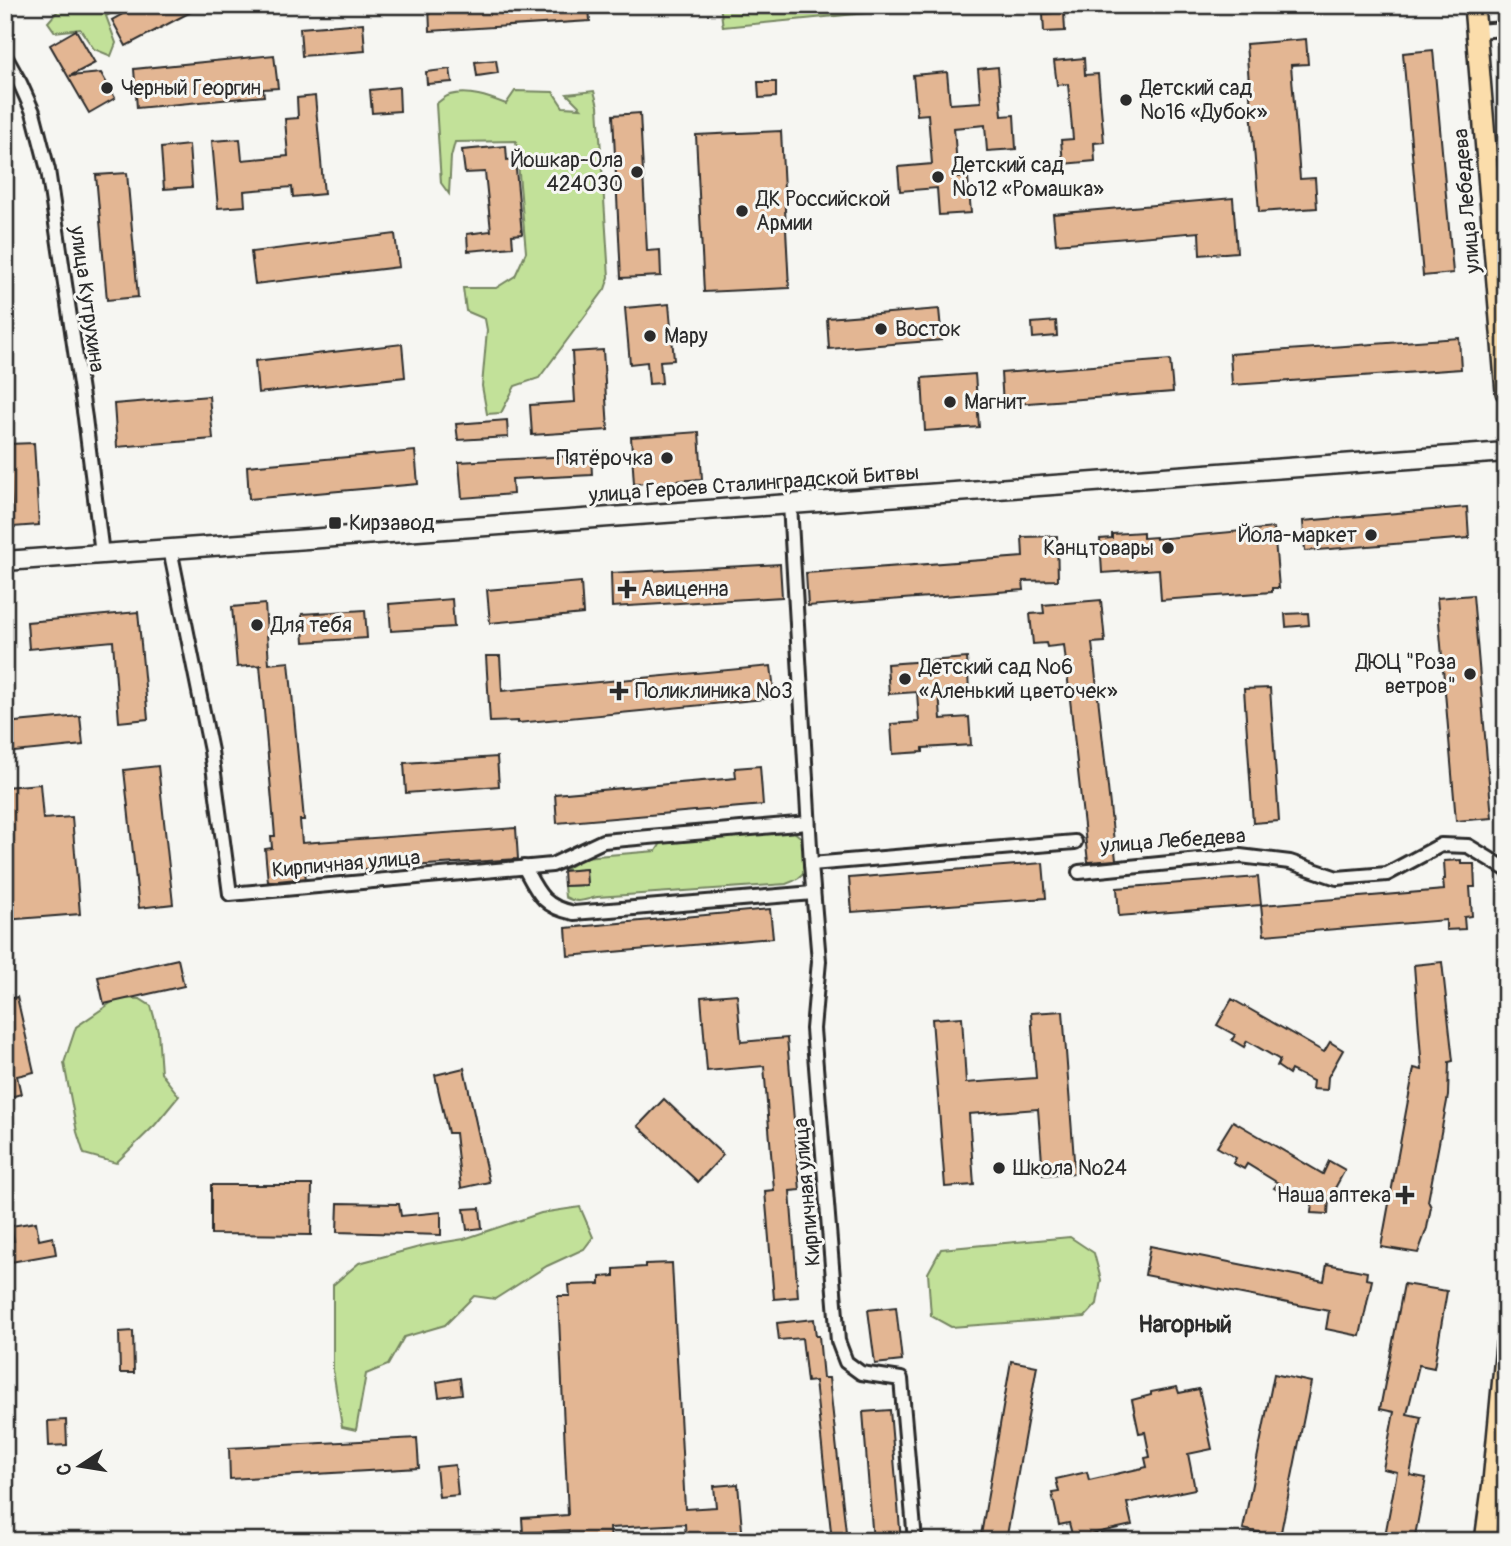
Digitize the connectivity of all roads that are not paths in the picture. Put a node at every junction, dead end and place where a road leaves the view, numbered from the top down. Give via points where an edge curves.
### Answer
1 (1474, 5) edge
2 (1506, 29) edge
3 (1476, 31) junction
4 (5, 56) edge
5 (1498, 206) edge
6 (1506, 392) edge
7 (1506, 452) edge
8 (790, 504) junction
9 (170, 549) junction
10 (102, 554) junction
11 (5, 561) edge
12 (808, 823) junction
13 (1075, 842) dead end
14 (811, 863) junction
15 (524, 867) junction
16 (1506, 869) edge
17 (1079, 872) dead end
18 (813, 893) junction
19 (1506, 1345) edge
20 (915, 1541) edge
21 (1485, 1541) edge

1 - 3 main road, улица Лебедева
2 - 3 street
3 - 5 main road, улица Лебедева
4 - 10 street, улица Кутрухина via 33,112 48,170
5 - 6 main road, улица Лебедева
7 - 8 street, улица Героев Сталинградской Битвы
8 - 9 street, улица Героев Сталинградской Битвы
8 - 12 street, Кирпичная улица
9 - 10 street, улица Героев Сталинградской Битвы
9 - 15 street, Кирпичная улица via 211,751 230,894
10 - 11 street, улица Героев Сталинградской Битвы
12 - 14 street, Кирпичная улица
12 - 15 street, Кирпичная улица via 603,841 552,866
13 - 14 street
14 - 18 street, Кирпичная улица
15 - 18 street via 539,896 551,906 574,913
16 - 17 street, улица Лебедева via 1468,846 1441,845 1387,874 1337,878 1290,862 1240,856
18 - 20 street, Кирпичная улица via 819,961 813,1029 838,1341 846,1362 861,1373 901,1379
19 - 21 main road

